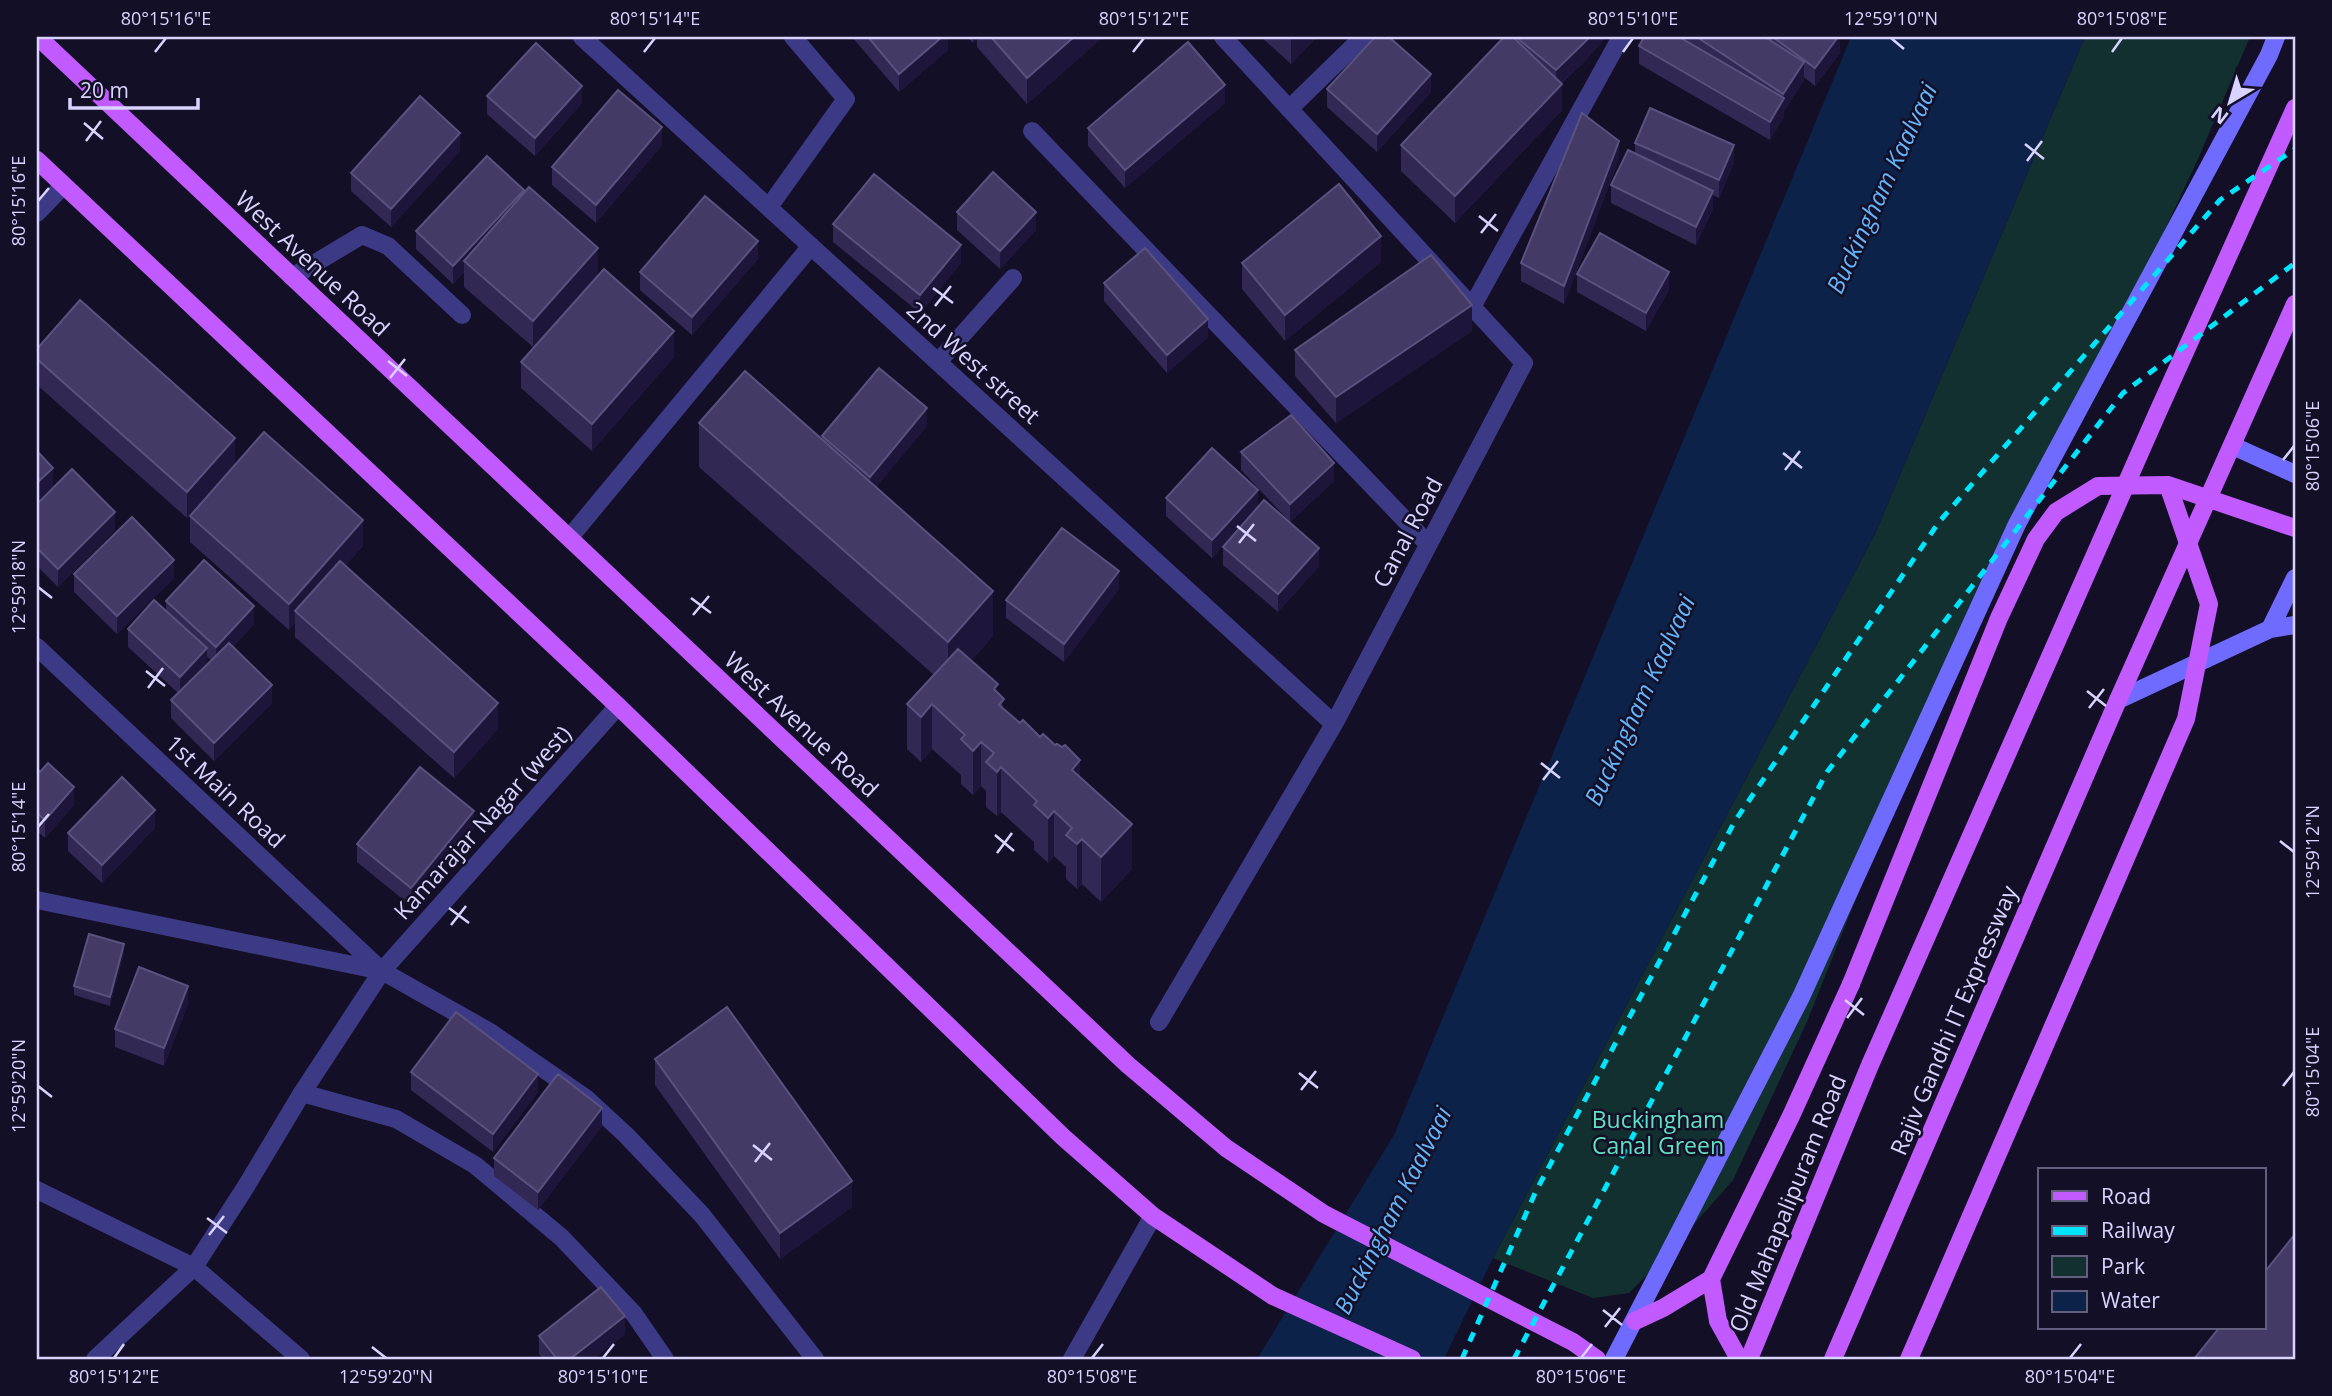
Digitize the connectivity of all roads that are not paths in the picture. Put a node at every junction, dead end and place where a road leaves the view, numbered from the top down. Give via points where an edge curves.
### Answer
1 (37, 37) edge
2 (582, 37) edge
3 (793, 37) edge
4 (1223, 37) edge
5 (1363, 37) edge
6 (1621, 37) edge
7 (2276, 37) edge
8 (2295, 108) edge
9 (1289, 109) junction
10 (1032, 131) dead end
11 (37, 160) edge
12 (63, 186) junction
13 (769, 207) junction
14 (37, 213) edge
15 (811, 246) junction
16 (292, 277) junction
17 (1013, 278) dead end
18 (2295, 304) edge
19 (1472, 307) junction
20 (462, 315) dead end
21 (938, 362) junction
22 (2234, 446) junction
23 (2295, 474) edge
24 (2168, 485) junction
25 (2295, 528) edge
26 (570, 537) junction
27 (1429, 544) junction
28 (2295, 578) edge
29 (2295, 625) edge
30 (2270, 629) junction
31 (37, 647) edge
32 (2118, 700) junction
33 (618, 706) junction
34 (1334, 724) junction
35 (37, 901) edge
36 (382, 971) junction
37 (1159, 1022) dead end
38 (302, 1093) junction
39 (37, 1191) edge
40 (1153, 1216) junction
41 (194, 1267) junction
42 (1711, 1279) junction
43 (1635, 1321) junction
44 (95, 1359) edge
45 (301, 1359) edge
46 (665, 1359) edge
47 (815, 1359) edge
48 (1072, 1359) edge
49 (1412, 1359) edge
50 (1597, 1359) edge
51 (1614, 1359) edge
52 (1739, 1359) edge
53 (1749, 1359) edge
54 (1833, 1359) edge
55 (1909, 1359) edge

1 - 16 main road, West Avenue Road
2 - 13 street, 2nd West street
3 - 13 street via 846,99
4 - 9 street, Canal Road
5 - 9 street
6 - 19 street
7 - 43 main road via 2017,524 1801,997
8 - 53 main road, Old Mahapalipuram Road via 1870,1065
9 - 19 street, Canal Road
10 - 27 street
11 - 12 main road
12 - 14 street
12 - 33 main road
13 - 15 street, 2nd West street
15 - 21 street, 2nd West street
15 - 26 street
16 - 20 street via 362,235 388,246
16 - 26 main road, West Avenue Road
17 - 21 street
18 - 22 main road
19 - 27 street, Canal Road via 1524,363
21 - 34 street, 2nd West street
22 - 23 main road
22 - 32 main road, Rajiv Gandhi IT Expressway
24 - 25 main road, bridge
24 - 42 main road, bridge via 2098,486 2056,512 2036,539 1999,618 1851,984
24 - 55 main road, bridge via 2209,604 2186,719
26 - 50 main road, West Avenue Road via 1128,1065 1226,1148 1324,1214 1573,1342
27 - 34 street, Canal Road
28 - 30 main road
29 - 30 main road
30 - 32 main road
31 - 36 street, 1st Main Road
32 - 54 main road, Rajiv Gandhi IT Expressway
33 - 36 street, Kamarajar Nagar (west)
33 - 40 main road via 1063,1137
34 - 37 street, Canal Road
35 - 36 street
36 - 38 street, Kamarajar Nagar (west)
36 - 47 street via 490,1032 587,1099 702,1214
38 - 41 street, Kamarajar Nagar (west)
38 - 46 street via 397,1119 475,1165 562,1238 634,1314
39 - 41 street
40 - 48 street
40 - 49 main road via 1273,1296
41 - 44 street, Kamarajar Nagar (west)
41 - 45 street
42 - 43 main road
42 - 52 main road via 1718,1321
43 - 51 main road

